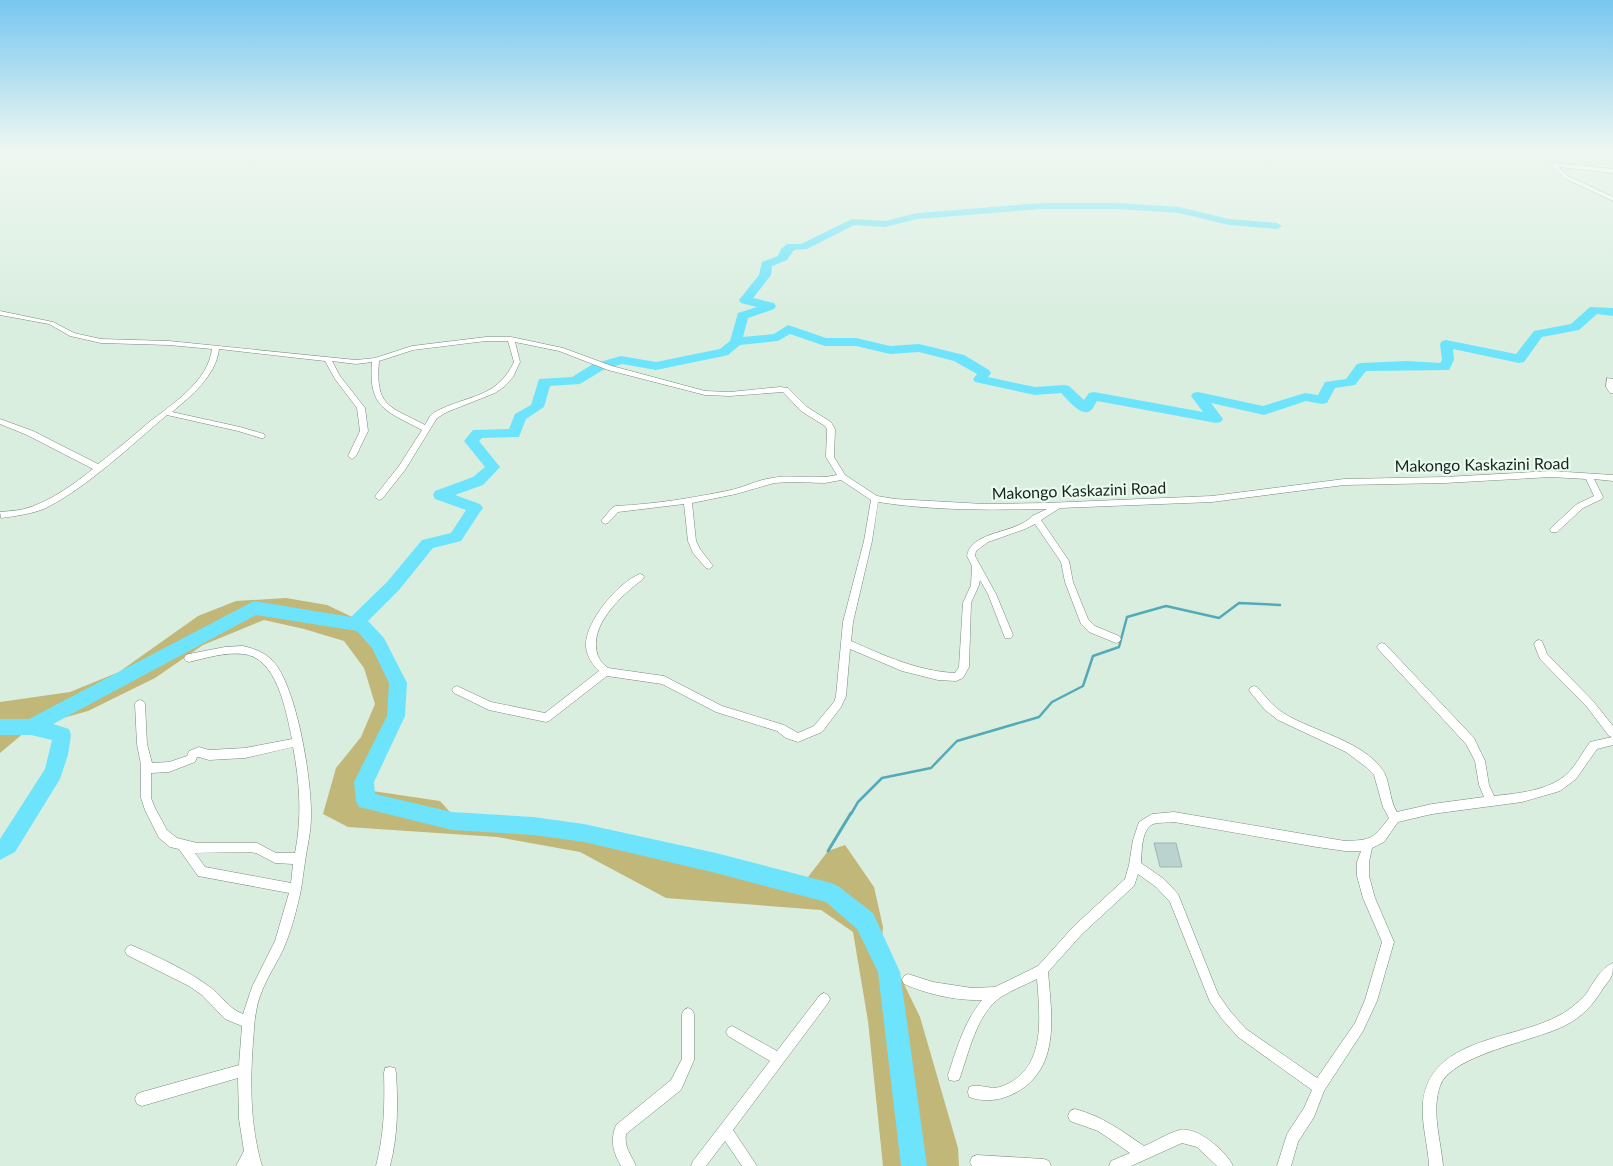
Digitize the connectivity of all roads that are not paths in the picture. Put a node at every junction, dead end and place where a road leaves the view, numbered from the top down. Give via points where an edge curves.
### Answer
1 (0, 313) edge
2 (511, 339) junction
3 (216, 348) junction
4 (327, 358) junction
5 (376, 360) junction
6 (1610, 380) dead end
7 (1613, 391) edge
8 (168, 413) junction
9 (0, 421) edge
10 (425, 428) junction
11 (261, 436) dead end
12 (352, 456) dead end
13 (98, 468) junction
14 (1588, 476) junction
15 (842, 477) junction
16 (1613, 478) edge
17 (379, 497) dead end
18 (875, 499) junction
19 (688, 501) junction
20 (1060, 505) junction
21 (1, 515) edge
22 (1035, 518) junction
23 (605, 522) dead end
24 (1554, 530) dead end
25 (709, 566) dead end
26 (976, 566) junction
27 (640, 578) dead end
28 (1008, 635) dead end
29 (1116, 639) dead end
30 (846, 643) junction
31 (1538, 644) dead end
32 (1382, 647) dead end
33 (189, 658) dead end
34 (605, 672) junction
35 (457, 690) dead end
36 (1254, 690) dead end
37 (140, 704) dead end
38 (1613, 733) edge
39 (1613, 741) edge
40 (298, 742) junction
41 (146, 765) junction
42 (1491, 800) junction
43 (1395, 818) junction
44 (1368, 845) junction
45 (183, 846) junction
46 (300, 858) junction
47 (1135, 865) junction
48 (295, 889) junction
49 (131, 950) dead end
50 (1613, 969) edge
51 (1042, 970) junction
52 (908, 980) dead end
53 (996, 993) junction
54 (824, 999) dead end
55 (688, 1014) dead end
56 (249, 1023) junction
57 (732, 1032) dead end
58 (777, 1058) junction
59 (244, 1070) junction
60 (390, 1073) dead end
61 (954, 1075) dead end
62 (1319, 1087) junction
63 (974, 1092) dead end
64 (142, 1099) dead end
65 (1075, 1116) dead end
66 (725, 1129) junction
67 (251, 1153) junction
68 (1144, 1154) junction
69 (977, 1162) dead end
70 (243, 1166) edge
71 (256, 1166) edge
72 (383, 1166) edge
73 (629, 1166) edge
74 (698, 1166) edge
75 (750, 1166) edge
76 (1044, 1166) edge
77 (1116, 1166) edge
78 (1226, 1166) edge
79 (1284, 1166) edge
80 (1436, 1166) edge

1 - 3 street, Makongo Kaskazini Road via 45,321 72,335 102,341
2 - 5 street, Makongo Kaskazini Road via 412,348
2 - 10 street via 517,362 499,388 440,412
2 - 15 street, Makongo Kaskazini Road via 561,349 610,368 705,393 785,390 804,409 828,424 831,429 830,457
3 - 4 street, Makongo Kaskazini Road
3 - 8 street via 201,381
4 - 5 street, Makongo Kaskazini Road via 356,362
4 - 12 street via 361,408 364,431
5 - 10 street via 374,387 380,402
6 - 7 street
8 - 11 street
8 - 13 street
9 - 13 street
10 - 17 street via 402,468
13 - 21 street via 52,502 24,512
14 - 16 street, Makongo Kaskazini Road
14 - 20 street, Makongo Kaskazini Road via 1552,474 1344,482 1212,499
14 - 24 street via 1599,497 1580,506
15 - 18 street, Makongo Kaskazini Road
15 - 19 street via 826,481 777,479 731,493
18 - 20 street, Makongo Kaskazini Road via 984,507
18 - 30 street
19 - 23 street via 616,509
19 - 25 street via 692,541
20 - 22 street
22 - 26 street via 1022,527 976,545 971,556
22 - 29 street via 1065,560 1069,582 1084,621 1092,629
26 - 28 street via 992,594
26 - 30 street via 975,585 967,603 966,656 960,675 948,678 902,667
27 - 34 street via 612,601 594,629 591,640 593,657
30 - 34 street via 838,704 818,729 798,738 780,728 719,709 664,680
31 - 38 street via 1543,656
32 - 42 street via 1470,742 1480,761
33 - 40 street via 235,650 255,653 267,660 278,677
34 - 35 street via 546,718 489,706
36 - 43 street via 1281,717 1350,749 1370,764 1379,773 1388,807
37 - 41 street
39 - 42 street via 1594,746 1572,776 1556,788 1522,797
40 - 41 street via 245,753 209,755 199,752 184,763 169,767 150,768
40 - 46 street via 306,813
41 - 45 street via 146,798 150,810 163,834
42 - 43 street
43 - 44 street via 1380,838
44 - 47 street via 1345,846 1174,818 1152,819 1143,826
44 - 62 street via 1363,876 1388,942 1371,1001 1359,1027
45 - 46 street via 248,847 275,858
45 - 48 street via 202,872
46 - 48 street
47 - 51 street via 1130,882 1078,930
47 - 62 street via 1174,898 1214,998 1226,1015 1242,1032
48 - 56 street via 280,943 257,988
49 - 56 street via 193,982 229,1015
50 - 80 street via 1601,979 1579,1010 1536,1032 1471,1053 1451,1064 1435,1080 1430,1102
51 - 53 street
51 - 63 street via 1044,1048 1034,1072 1000,1094
52 - 53 street via 972,994
53 - 61 street via 981,1008 969,1029
54 - 58 street
55 - 73 street via 688,1060 676,1085 621,1130 617,1139 620,1154
56 - 59 street
57 - 58 street
58 - 66 street
59 - 64 street
59 - 67 street via 244,1100
60 - 72 street via 390,1133
62 - 79 street via 1309,1112 1292,1139
65 - 68 street via 1100,1124
66 - 74 street
66 - 75 street
67 - 70 street
67 - 71 street
68 - 77 street
68 - 78 street via 1182,1136 1192,1137 1205,1144
69 - 76 street

